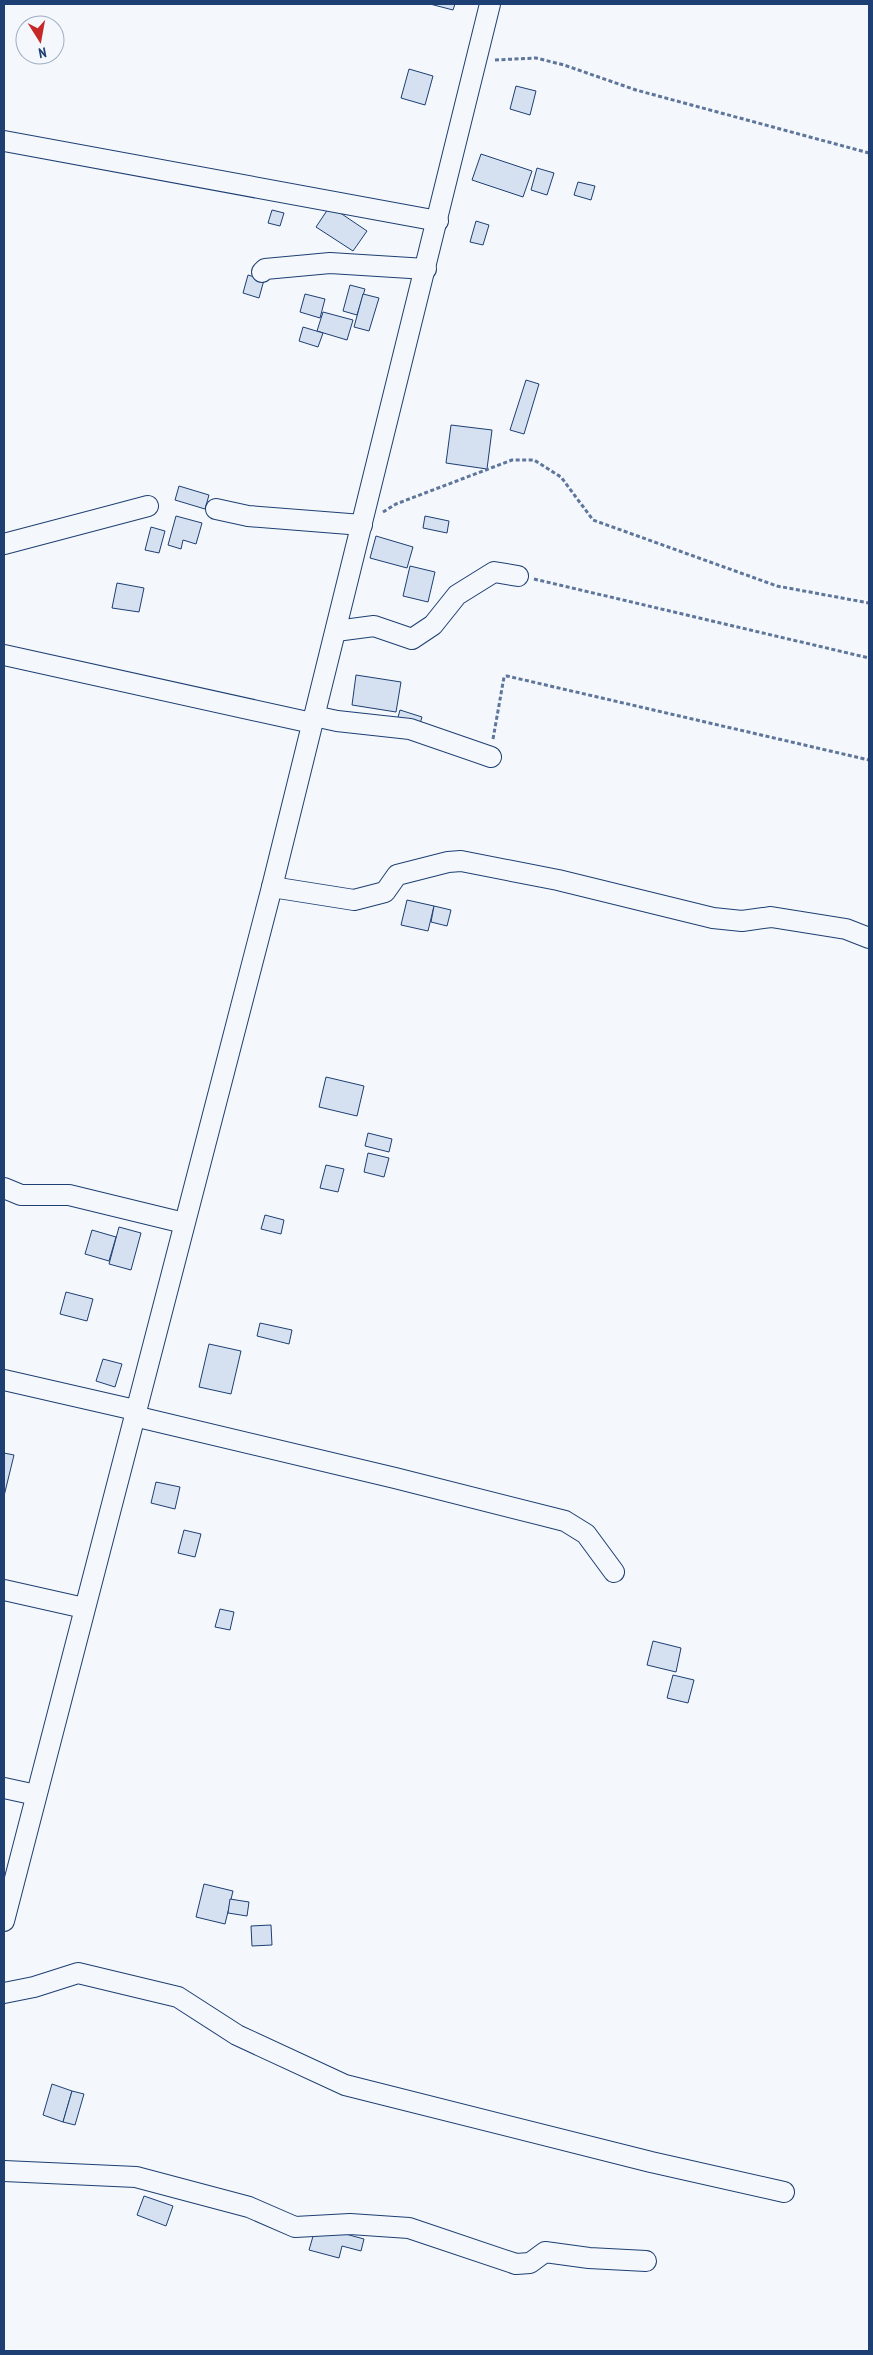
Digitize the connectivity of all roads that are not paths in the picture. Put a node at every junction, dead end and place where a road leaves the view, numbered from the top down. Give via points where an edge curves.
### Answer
1 (490, 4) edge
2 (4, 141) edge
3 (438, 221) junction
4 (426, 268) junction
5 (262, 272) dead end
6 (148, 506) dead end
7 (216, 509) dead end
8 (362, 525) junction
9 (4, 544) edge
10 (518, 576) road end
11 (336, 631) junction
12 (4, 655) edge
13 (313, 720) junction
14 (491, 757) road end
15 (272, 887) junction
16 (869, 938) edge
17 (4, 1188) edge
18 (184, 1223) junction
19 (4, 1380) edge
20 (135, 1413) junction
21 (614, 1572) dead end
22 (4, 1590) edge
23 (84, 1608) junction
24 (4, 1788) edge
25 (36, 1795) junction
26 (4, 1921) edge
27 (4, 1993) edge
28 (4, 2171) edge
29 (784, 2192) dead end
30 (646, 2261) dead end

1 - 3 street
2 - 3 street
3 - 4 street
4 - 5 street via 330,263 265,268
4 - 8 street
6 - 9 street
7 - 8 street via 248,516
8 - 11 street
10 - 11 street via 494,572 457,595 433,625 412,639 374,626
11 - 13 street
12 - 13 street
13 - 14 street via 410,729
13 - 15 street
15 - 16 street via 354,900 385,892 398,875 461,861 558,880 713,918 742,922 771,917 846,929
15 - 18 street
17 - 18 street via 21,1194 68,1195
18 - 20 street
19 - 20 street
20 - 21 street via 564,1521 586,1534
20 - 23 street
22 - 23 street
23 - 25 street
24 - 25 street
25 - 26 street
27 - 29 street via 78,1973 178,1997 237,2035 346,2085
28 - 30 street via 136,2176 249,2207 295,2227 350,2224 409,2228 516,2264 530,2263 546,2252

